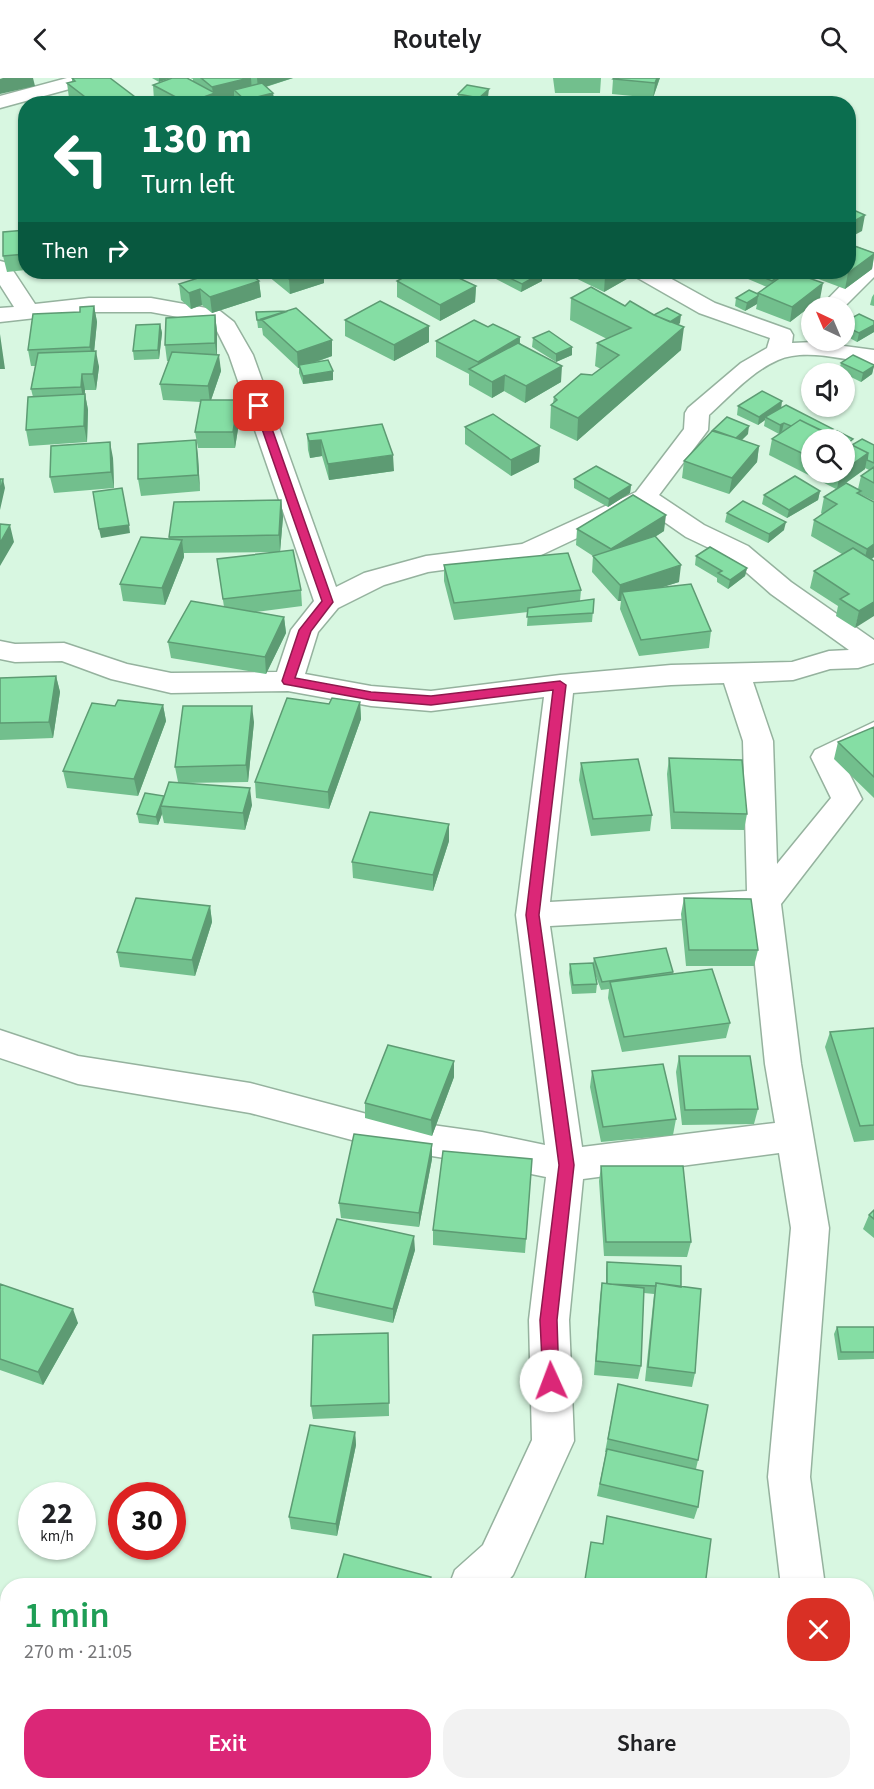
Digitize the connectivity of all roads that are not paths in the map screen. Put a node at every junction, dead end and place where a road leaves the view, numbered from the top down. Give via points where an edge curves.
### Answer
1 (88, 78) edge
2 (22, 96) edge
3 (18, 97) edge
4 (0, 102) edge
5 (874, 265) edge
6 (0, 268) edge
7 (656, 279) edge
8 (841, 297) edge
9 (28, 312) junction
10 (0, 315) edge
11 (801, 333) edge
12 (778, 352) junction
13 (874, 357) edge
14 (645, 497) junction
15 (328, 602) junction
16 (0, 650) edge
17 (870, 660) edge
18 (736, 674) junction
19 (288, 681) junction
20 (560, 685) junction
21 (874, 732) edge
22 (764, 902) junction
23 (532, 915) junction
24 (0, 1044) edge
25 (794, 1136) junction
26 (566, 1165) junction
27 (479, 1578) edge
28 (802, 1578) edge

1 - 2 street
3 - 4 street
5 - 8 street
6 - 9 street
7 - 12 street via 707,308 782,335
9 - 10 street
9 - 15 street via 89,305 151,305 212,316 226,327 241,355
11 - 12 street
12 - 13 street via 810,350
12 - 14 street via 758,361 697,413 696,430
14 - 15 street via 528,551 426,564 374,579
14 - 17 street via 695,531 739,552
15 - 19 street via 305,630
16 - 19 street via 64,652 121,672 171,683
17 - 18 street via 829,660 793,670
18 - 20 street
18 - 22 street via 758,741
19 - 20 street via 371,696 431,700
20 - 23 street
21 - 22 street via 825,757 847,799
22 - 23 street
22 - 25 street
23 - 26 street
24 - 26 street via 78,1070 250,1098 382,1133
25 - 26 street
25 - 28 street via 810,1228 789,1477
26 - 27 street via 549,1320 553,1441 498,1560

